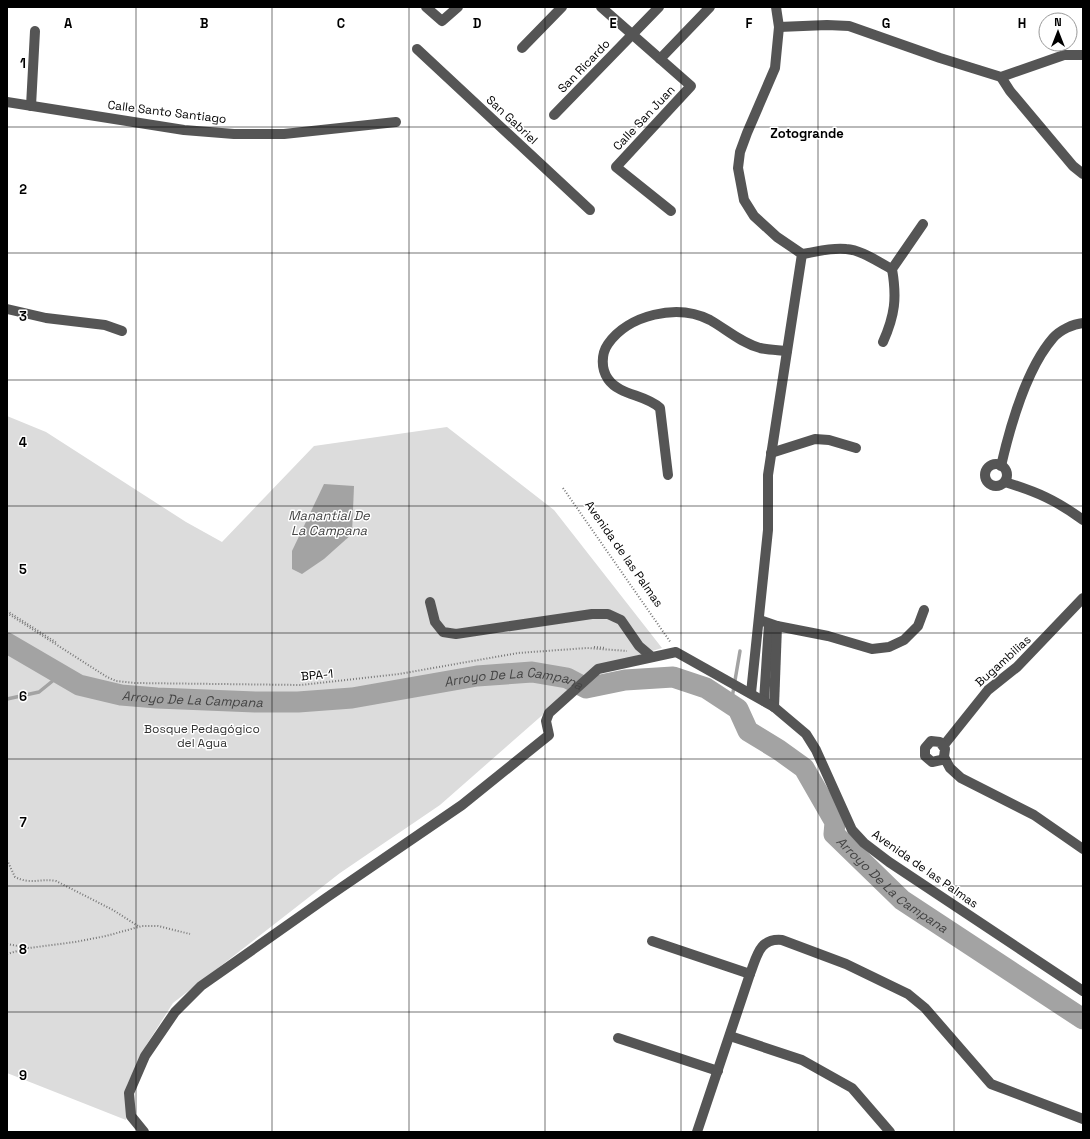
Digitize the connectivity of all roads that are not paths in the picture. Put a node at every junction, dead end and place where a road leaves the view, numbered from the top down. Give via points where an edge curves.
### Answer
1 (426, 7) edge
2 (458, 7) edge
3 (562, 7) edge
4 (601, 7) edge
5 (659, 7) edge
6 (710, 7) edge
7 (776, 7) edge
8 (779, 27) junction
9 (35, 31) dead end
10 (632, 34) junction
11 (522, 48) dead end
12 (417, 49) dead end
13 (1083, 55) edge
14 (660, 59) junction
15 (1001, 76) junction
16 (7, 102) edge
17 (31, 106) junction
18 (554, 115) dead end
19 (396, 122) dead end
20 (1083, 174) edge
21 (590, 210) dead end
22 (671, 211) dead end
23 (923, 224) dead end
24 (802, 254) junction
25 (892, 269) junction
26 (7, 309) edge
27 (1083, 323) edge
28 (122, 331) dead end
29 (883, 342) dead end
30 (787, 351) junction
31 (856, 448) dead end
32 (771, 453) junction
33 (1001, 466) junction
34 (668, 474) dead end
35 (1005, 482) junction
36 (1083, 520) edge
37 (1083, 598) edge
38 (430, 602) dead end
39 (924, 610) dead end
40 (768, 623) junction
41 (648, 653) junction
42 (746, 691) junction
43 (764, 701) junction
44 (774, 706) junction
45 (944, 746) junction
46 (944, 757) junction
47 (1083, 849) edge
48 (652, 941) dead end
49 (750, 974) junction
50 (1083, 991) edge
51 (730, 1036) junction
52 (618, 1038) dead end
53 (718, 1071) junction
54 (1083, 1119) edge
55 (144, 1132) edge
56 (697, 1132) edge
57 (890, 1132) edge

1 - 2 street via 442,21
3 - 11 street
4 - 10 street
5 - 10 street, San Ricardo
6 - 14 street
7 - 8 street
8 - 15 street via 849,26
8 - 24 street via 775,68 747,133 740,152 738,168 744,200 754,216 777,237
9 - 17 street
10 - 14 street
10 - 18 street, San Ricardo
12 - 21 street, San Gabriel
13 - 15 street via 1064,55
14 - 22 street, Calle San Juan via 691,86 616,167
15 - 20 street via 1010,91 1073,166
16 - 17 street, Calle Santo Santiago
17 - 19 street, Calle Santo Santiago via 184,130 234,134 284,134
23 - 25 street
24 - 25 street via 837,248 848,249
24 - 30 street
25 - 29 street via 896,291 894,307
26 - 28 street via 46,318 105,325
27 - 33 street via 1075,324 1054,337 1039,358 1014,418
30 - 32 street
30 - 34 street via 760,348 708,319 689,313 650,316 615,334 605,349 602,365 608,378 618,389 653,402 660,408
31 - 32 street via 829,440 815,439
32 - 40 street via 768,475
33 - 35 street via 1006,473
33 - 35 street via 992,465 988,468 986,480 989,484 997,486
35 - 36 street via 1037,492
37 - 45 street, Bugambilias via 1017,667 988,690
38 - 41 street via 435,622 444,632 456,634 592,614 608,614 621,620
39 - 40 street via 918,626 904,640 872,648
40 - 42 street
40 - 43 street
40 - 44 street
41 - 42 street, Avenida de las Palmas via 676,652
41 - 55 street via 598,669 549,713 546,721 549,735 462,805 201,986 175,1012 145,1056 129,1094 131,1116
42 - 43 street, Avenida de las Palmas
43 - 44 street, Avenida de las Palmas
44 - 50 street, Avenida de las Palmas via 806,734 816,750 852,830 864,843
45 - 46 street
45 - 46 street via 940,742 931,742 924,752 932,762
46 - 47 street via 950,768 961,778 1034,815
48 - 49 street
49 - 51 street
49 - 54 street via 765,942 773,940 782,940 846,964 908,994 925,1008 991,1084
51 - 53 street
51 - 57 street via 802,1060 852,1088
52 - 53 street
53 - 56 street

